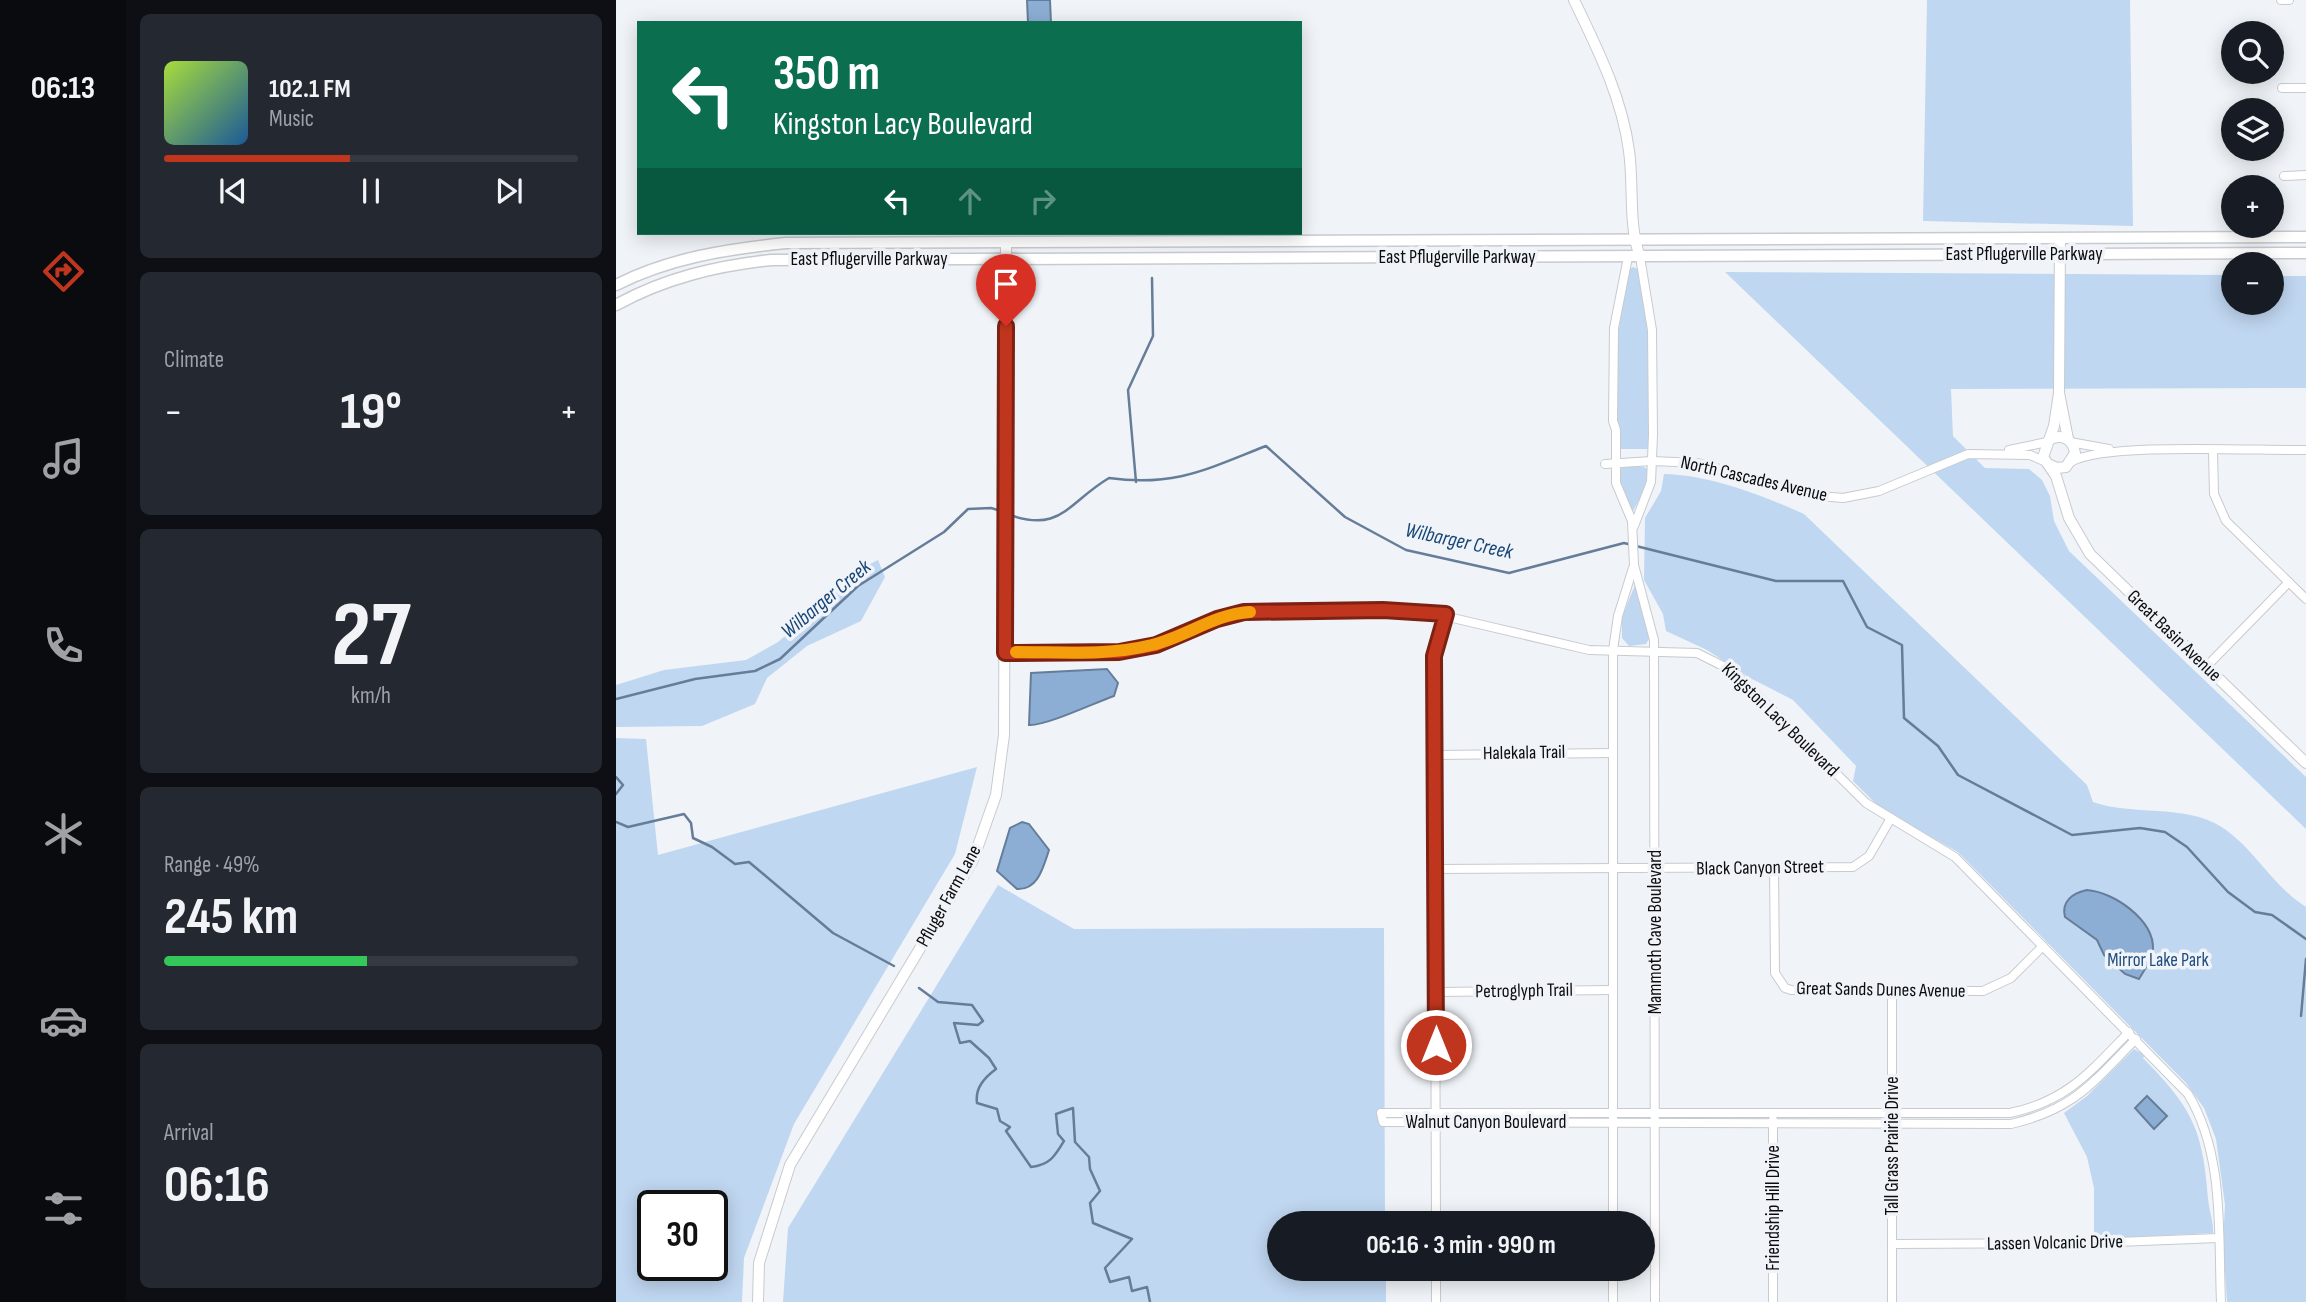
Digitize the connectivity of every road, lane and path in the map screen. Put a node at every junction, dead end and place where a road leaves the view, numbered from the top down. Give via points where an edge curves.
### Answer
1 (1574, 0) edge
2 (2281, 0) edge
3 (2289, 0) edge
4 (2282, 88) dead end
5 (2306, 88) edge
6 (2306, 175) edge
7 (2284, 176) dead end
8 (2306, 237) edge
9 (2060, 238) junction
10 (1633, 239) junction
11 (1315, 241) junction
12 (1006, 242) junction
13 (2306, 253) edge
14 (2060, 254) junction
15 (1634, 257) junction
16 (1316, 258) junction
17 (1006, 259) junction
18 (616, 285) edge
19 (616, 305) edge
20 (2059, 393) junction
21 (2048, 441) junction
22 (2069, 441) junction
23 (2306, 450) edge
24 (2119, 451) junction
25 (2213, 451) junction
26 (1978, 454) junction
27 (1652, 461) junction
28 (1616, 463) junction
29 (2047, 463) junction
30 (2070, 463) junction
31 (1605, 464) dead end
32 (2062, 495) junction
33 (1633, 529) junction
34 (1634, 565) junction
35 (2289, 582) junction
36 (2306, 599) edge
37 (1446, 614) junction
38 (1613, 650) junction
39 (1655, 652) junction
40 (1005, 653) junction
41 (2206, 667) junction
42 (1613, 753) junction
43 (1435, 755) junction
44 (2306, 763) edge
45 (1891, 818) junction
46 (1613, 867) junction
47 (1774, 867) junction
48 (1435, 869) junction
49 (1655, 869) junction
50 (2043, 946) junction
51 (1613, 990) junction
52 (1892, 990) junction
53 (1436, 992) junction
54 (2129, 1032) junction
55 (2136, 1039) junction
56 (1613, 1112) junction
57 (1655, 1113) junction
58 (1892, 1113) junction
59 (1436, 1117) junction
60 (1773, 1118) junction
61 (1613, 1122) junction
62 (1892, 1123) junction
63 (1655, 1124) junction
64 (1436, 1211) edge
65 (1613, 1211) edge
66 (2218, 1238) junction
67 (1892, 1244) junction
68 (1436, 1281) edge
69 (1612, 1281) edge
70 (758, 1302) edge
71 (1436, 1302) edge
72 (1612, 1302) edge
73 (1655, 1302) edge
74 (1773, 1302) edge
75 (1892, 1302) edge
76 (2221, 1302) edge

1 - 10 street, Mammoth Cave Boulevard via 1620,109 1633,180
2 - 3 street
4 - 5 street
6 - 7 street
8 - 9 main road, East Pflugerville Parkway
9 - 10 main road, East Pflugerville Parkway
9 - 14 street
10 - 11 main road, East Pflugerville Parkway
10 - 15 street, Mammoth Cave Boulevard
11 - 12 main road, East Pflugerville Parkway
11 - 16 street
12 - 17 street, Pfluger Farm Lane
12 - 18 main road, East Pflugerville Parkway via 786,243 732,248 666,264
13 - 14 main road, East Pflugerville Parkway
14 - 15 main road, East Pflugerville Parkway
14 - 20 street
15 - 16 main road, East Pflugerville Parkway
15 - 27 street, Mammoth Cave Boulevard via 1653,330
15 - 28 street, Mammoth Cave Boulevard via 1614,335
16 - 17 main road, East Pflugerville Parkway
17 - 19 main road, East Pflugerville Parkway via 771,260 726,265 687,274
17 - 40 street, Pfluger Farm Lane
20 - 21 street
20 - 22 street
21 - 22 street via 2060,436
21 - 26 street
21 - 29 street via 2043,454
22 - 24 street
22 - 30 street via 2075,450
23 - 25 street
24 - 25 street
24 - 30 street via 2083,456
25 - 35 street via 2214,494 2226,521
26 - 27 street, North Cascades Avenue via 1942,463 1867,495 1843,498 1698,463
26 - 29 street via 2030,455
27 - 28 street, North Cascades Avenue
27 - 33 street, Mammoth Cave Boulevard via 1651,482
28 - 31 street, North Cascades Avenue
28 - 33 street, Mammoth Cave Boulevard via 1616,483
29 - 30 street via 2059,469
29 - 32 street, Great Basin Avenue
30 - 32 street via 2062,477
32 - 41 street, Great Basin Avenue via 2075,531 2090,554
33 - 34 street, Mammoth Cave Boulevard
34 - 38 street, Mammoth Cave Boulevard
34 - 39 street, Mammoth Cave Boulevard via 1652,623
35 - 36 street
35 - 41 street
37 - 38 street, Kingston Lacy Boulevard via 1579,648
37 - 40 street, Kingston Lacy Boulevard via 1244,612 1156,645 1119,652
37 - 43 street via 1434,656
38 - 39 street, Kingston Lacy Boulevard
38 - 42 street, Mammoth Cave Boulevard
39 - 45 street, Kingston Lacy Boulevard via 1697,653 1733,671 1857,795
39 - 49 street, Mammoth Cave Boulevard
40 - 70 street, Pfluger Farm Lane via 1000,772 973,860 790,1165 759,1263
41 - 44 street, Great Basin Avenue
42 - 43 street, Halekala Trail
42 - 46 street, Mammoth Cave Boulevard
43 - 48 street
45 - 47 street, Black Canyon Street via 1858,866
45 - 50 street, Kingston Lacy Boulevard via 1955,857
46 - 48 street, Black Canyon Street
46 - 49 street, Black Canyon Street
46 - 51 street, Mammoth Cave Boulevard
47 - 49 street, Black Canyon Street
47 - 52 street, Great Sands Dunes Avenue via 1774,967 1785,988
48 - 53 street
49 - 57 street, Mammoth Cave Boulevard
50 - 52 street, Great Sands Dunes Avenue via 1994,988
50 - 54 street, Kingston Lacy Boulevard
51 - 53 street, Petroglyph Trail
51 - 56 street, Mammoth Cave Boulevard
52 - 58 street, Tall Grass Prairie Drive
53 - 59 street
54 - 55 street, Kingston Lacy Boulevard
54 - 58 street, Walnut Canyon Boulevard via 2051,1102 2010,1114
55 - 62 street, Walnut Canyon Boulevard via 2084,1092 2045,1115 2011,1124
55 - 66 street, Kingston Lacy Boulevard via 2179,1083 2203,1121 2213,1162
56 - 57 street, Walnut Canyon Boulevard
56 - 59 street, Walnut Canyon Boulevard
56 - 61 street, Mammoth Cave Boulevard
57 - 60 street, Walnut Canyon Boulevard
57 - 63 street, Mammoth Cave Boulevard
58 - 60 street, Walnut Canyon Boulevard
58 - 62 street, Tall Grass Prairie Drive
59 - 59 street, Walnut Canyon Boulevard via 1381,1113 1383,1122
59 - 61 street, Walnut Canyon Boulevard
59 - 64 street
60 - 62 street, Walnut Canyon Boulevard
60 - 63 street, Walnut Canyon Boulevard
60 - 74 street, Friendship Hill Drive
61 - 63 street, Walnut Canyon Boulevard
61 - 65 street, Mammoth Cave Boulevard
62 - 67 street, Tall Grass Prairie Drive
63 - 73 street, Mammoth Cave Boulevard
66 - 67 street, Lassen Volcanic Drive
66 - 76 street, Kingston Lacy Boulevard
67 - 75 street, Tall Grass Prairie Drive
68 - 71 street
69 - 72 street

